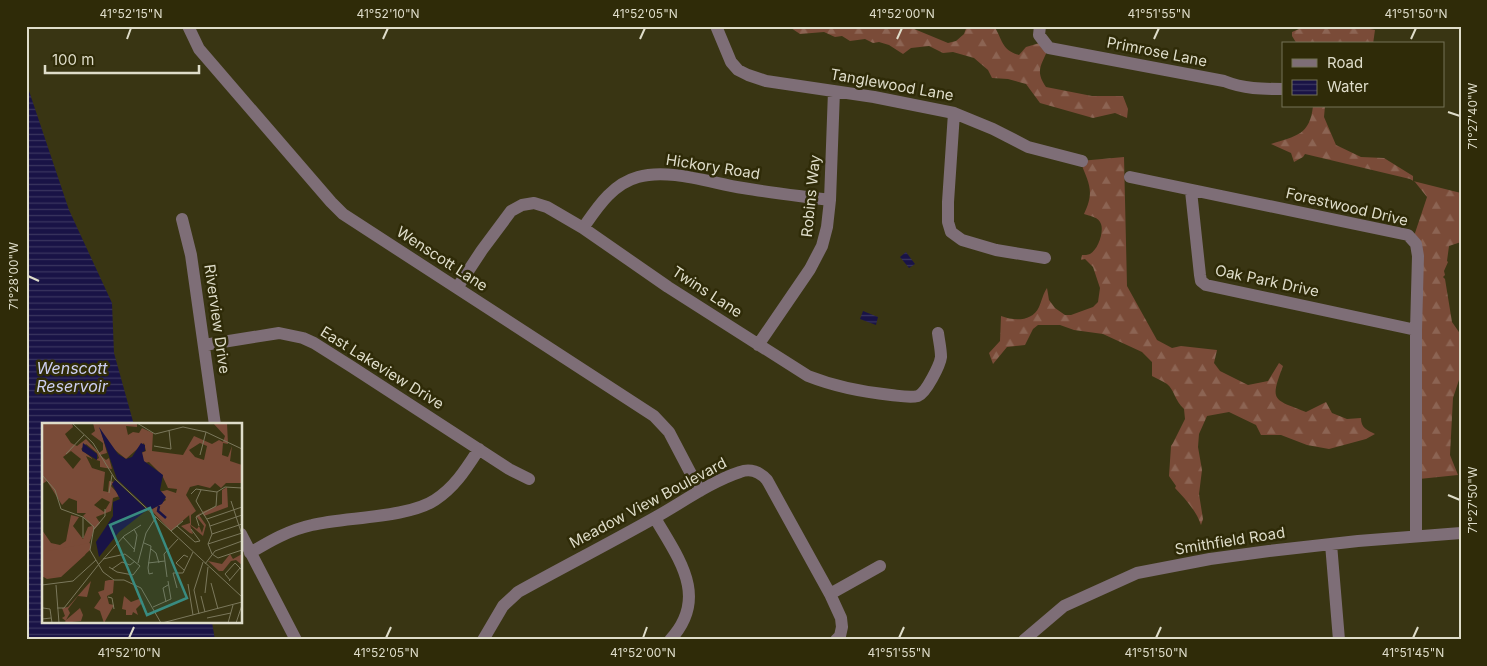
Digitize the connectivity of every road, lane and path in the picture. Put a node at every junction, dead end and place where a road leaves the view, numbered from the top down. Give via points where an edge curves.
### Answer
1 (188, 26) edge
2 (716, 26) edge
3 (1040, 26) edge
4 (1282, 89) edge
5 (834, 91) junction
6 (954, 113) junction
7 (1082, 161) dead end
8 (1130, 177) dead end
9 (1192, 191) junction
10 (830, 200) junction
11 (182, 219) dead end
12 (583, 228) junction
13 (1045, 258) dead end
14 (457, 288) junction
15 (1416, 330) junction
16 (938, 333) dead end
17 (204, 345) junction
18 (758, 345) junction
19 (216, 423) edge
20 (480, 449) junction
21 (529, 479) dead end
22 (700, 491) junction
23 (655, 518) junction
24 (1461, 533) edge
25 (242, 536) edge
26 (1416, 536) junction
27 (1331, 544) junction
28 (250, 553) junction
29 (880, 566) dead end
30 (830, 594) junction
31 (296, 640) edge
32 (483, 640) edge
33 (670, 640) edge
34 (836, 640) edge
35 (1024, 640) edge
36 (1339, 640) edge

1 - 14 street, Wenscott Lane via 199,49 343,214
2 - 5 street, Tanglewood Lane via 732,62 748,76
3 - 4 street, Primrose Lane via 1039,35 1049,48 1224,81 1236,86
5 - 6 street, Tanglewood Lane
5 - 10 street, Robins Way
6 - 7 street, Tanglewood Lane via 1028,147
6 - 13 street via 948,202 951,232 962,240 996,250
8 - 9 street, Forestwood Drive
9 - 15 street, Oak Park Drive via 1200,275 1206,285
9 - 15 street, Forestwood Drive via 1408,235 1416,244 1418,256
10 - 12 street, Hickory Road via 663,173 637,177 614,189
10 - 18 street, Robins Way via 822,246
11 - 17 street, Riverview Drive via 191,255
12 - 14 street, Twins Lane via 547,207 534,203 522,205 511,211
12 - 18 street, Twins Lane
14 - 22 street, Wenscott Lane via 654,416 669,432
15 - 26 street, Forestwood Drive
16 - 18 street, Twins Lane via 941,358 926,390 919,396 908,397 832,386 808,376
17 - 19 street, Riverview Drive
17 - 20 street, East Lakeview Drive via 279,333 303,338
20 - 21 street, East Lakeview Drive
20 - 28 street via 453,486 426,505 295,529
22 - 23 street, Meadow View Boulevard
22 - 30 street, Meadow View Boulevard via 747,470 763,475
23 - 32 street, Meadow View Boulevard via 518,592 503,606
23 - 33 street via 688,579 688,606 684,619
24 - 26 street, Smithfield Road
25 - 28 street
26 - 27 street, Smithfield Road
27 - 35 street, Smithfield Road via 1210,559 1138,573 1064,606
27 - 36 street
28 - 31 street
29 - 30 street
30 - 34 street, Meadow View Boulevard via 841,618 840,636

